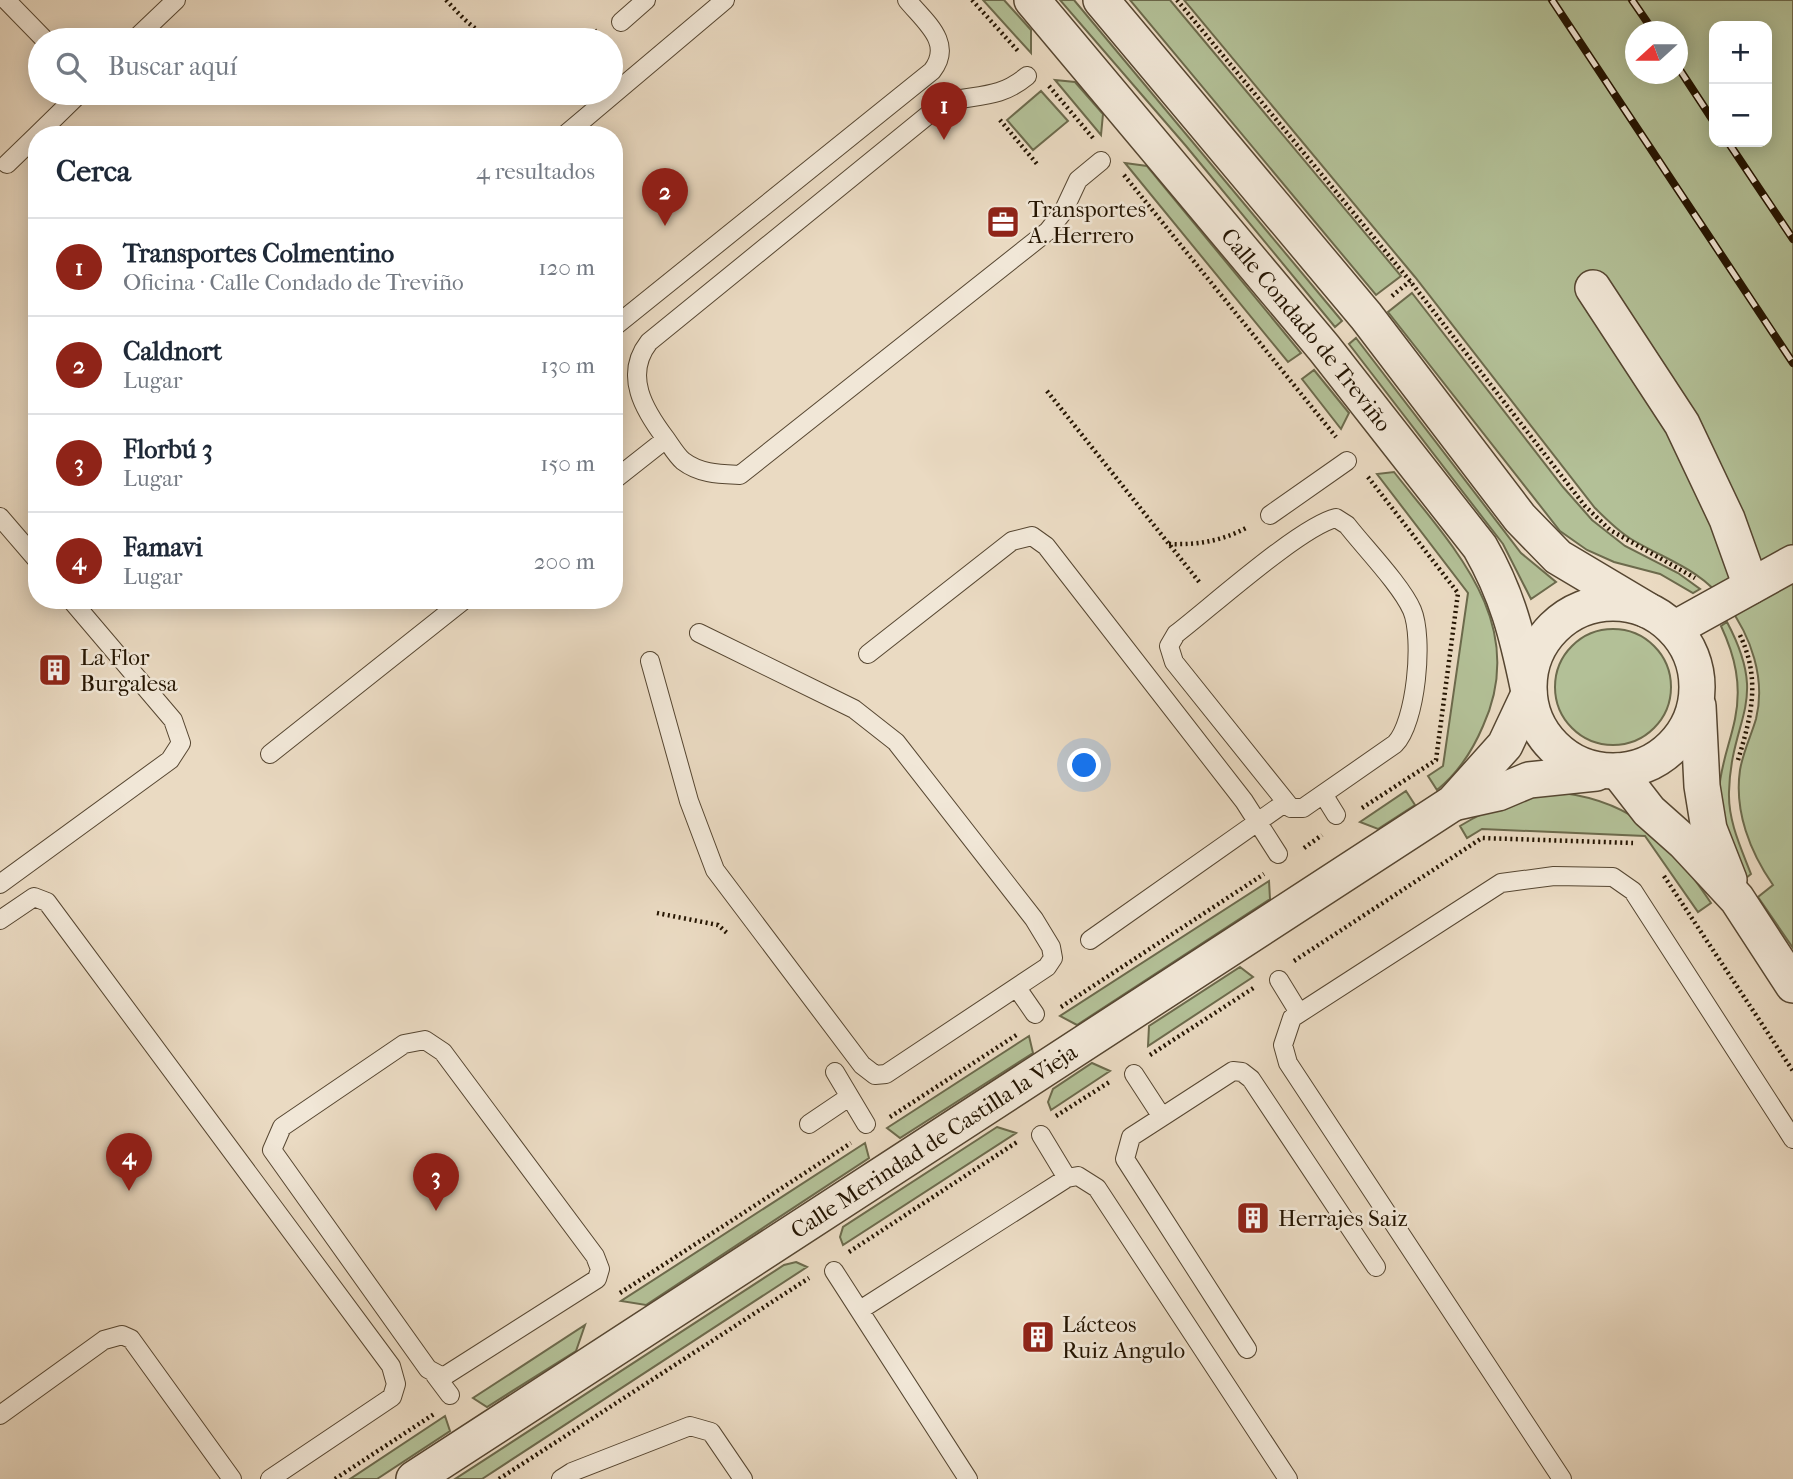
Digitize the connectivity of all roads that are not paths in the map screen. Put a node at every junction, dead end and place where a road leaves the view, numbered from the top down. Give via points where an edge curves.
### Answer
1 (6, 0) edge
2 (176, 0) edge
3 (646, 0) edge
4 (725, 0) edge
5 (907, 0) edge
6 (1032, 0) edge
7 (1101, 0) edge
8 (621, 22) road end
9 (33, 28) edge
10 (147, 28) edge
11 (1031, 71) road end
12 (623, 86) edge
13 (68, 105) edge
14 (601, 105) edge
15 (46, 126) edge
16 (576, 126) edge
17 (28, 144) edge
18 (1106, 157) road end
19 (7, 164) dead end
20 (1593, 288) dead end
21 (623, 320) edge
22 (666, 439) junction
23 (1347, 461) dead end
24 (623, 473) edge
25 (1270, 515) road end
26 (0, 517) edge
27 (28, 550) edge
28 (1793, 563) edge
29 (1751, 586) junction
30 (79, 609) edge
31 (453, 609) edge
32 (1660, 619) junction
33 (699, 633) dead end
34 (868, 654) dead end
35 (650, 661) dead end
36 (1529, 690) junction
37 (1697, 691) junction
38 (270, 754) dead end
39 (1614, 771) junction
40 (1323, 794) junction
41 (1286, 802) junction
42 (1453, 803) junction
43 (1336, 815) dead end
44 (1257, 822) junction
45 (1278, 854) dead end
46 (0, 884) edge
47 (1737, 899) junction
48 (0, 920) edge
49 (1090, 940) dead end
50 (1279, 980) dead end
51 (1793, 985) edge
52 (1017, 988) junction
53 (1298, 1012) junction
54 (1035, 1014) dead end
55 (835, 1072) dead end
56 (1134, 1074) dead end
57 (849, 1097) junction
58 (1162, 1117) junction
59 (809, 1124) dead end
60 (866, 1124) dead end
61 (1041, 1135) dead end
62 (1793, 1139) edge
63 (1068, 1178) junction
64 (1376, 1267) dead end
65 (834, 1271) dead end
66 (860, 1310) junction
67 (1247, 1349) dead end
68 (435, 1375) junction
69 (450, 1395) dead end
70 (0, 1415) edge
71 (232, 1479) edge
72 (270, 1479) edge
73 (414, 1479) edge
74 (561, 1479) edge
75 (743, 1479) edge
76 (968, 1479) edge
77 (1289, 1479) edge
78 (1562, 1479) edge

1 - 9 lane
2 - 10 lane
3 - 8 lane
4 - 12 lane
5 - 21 lane via 939,38 940,61 932,71
6 - 36 street, Calle Condado de Treviño via 1324,348 1480,547 1514,618
7 - 32 street via 1366,316 1520,518 1558,556
11 - 22 lane via 995,95 944,102 649,342 639,355 636,373 642,400
13 - 15 lane
14 - 16 lane
17 - 19 lane
18 - 22 lane via 1078,180 1048,231 740,475 711,474 692,465
20 - 29 street via 1682,424 1727,519
22 - 24 lane
23 - 25 lane
26 - 27 lane
28 - 29 street
29 - 32 street via 1721,603
30 - 46 lane via 173,720 181,743 170,760
31 - 38 lane
32 - 36 street via 1620,603 1592,605 1567,616 1546,635 1533,659
32 - 37 street via 1687,647
33 - 52 lane via 854,709 896,742 1051,947 1053,958 1047,967
34 - 44 lane via 1012,541 1032,536 1046,546
35 - 52 lane via 689,801 715,870 862,1065 875,1075 886,1074
36 - 39 street via 1534,718 1546,739 1564,756 1586,767
36 - 42 street, Calle Merindad de Castilla la Vieja via 1505,745
37 - 39 street via 1692,715 1672,746 1642,767
37 - 47 street via 1709,829
39 - 42 street, Calle Merindad de Castilla la Vieja via 1550,775
39 - 47 street
40 - 41 lane via 1303,808
40 - 41 lane via 1403,736 1416,681 1412,610 1347,524 1336,518 1324,521 1216,603 1176,634 1169,646 1174,662
40 - 43 lane
41 - 44 lane
42 - 73 street, Calle Merindad de Castilla la Vieja
44 - 45 lane
44 - 49 lane
47 - 51 street
48 - 72 lane via 34,897 47,902 390,1366 396,1384 392,1397
50 - 53 lane
52 - 54 lane
53 - 62 lane via 1501,883 1554,876 1613,877 1633,891
53 - 78 lane via 1283,1045 1288,1063
55 - 57 lane
56 - 58 lane
57 - 59 lane
57 - 60 lane
58 - 64 lane via 1233,1070 1242,1072
58 - 67 lane via 1131,1137 1125,1159
61 - 63 lane
63 - 66 lane
63 - 77 lane via 1078,1176 1097,1188
65 - 66 lane
66 - 76 lane
68 - 68 lane via 272,1150 282,1127 404,1044 425,1040 443,1052 595,1256 600,1269 588,1294 453,1372
68 - 69 lane
70 - 71 lane via 104,1340 122,1335 131,1339
74 - 75 lane via 690,1426 711,1432

